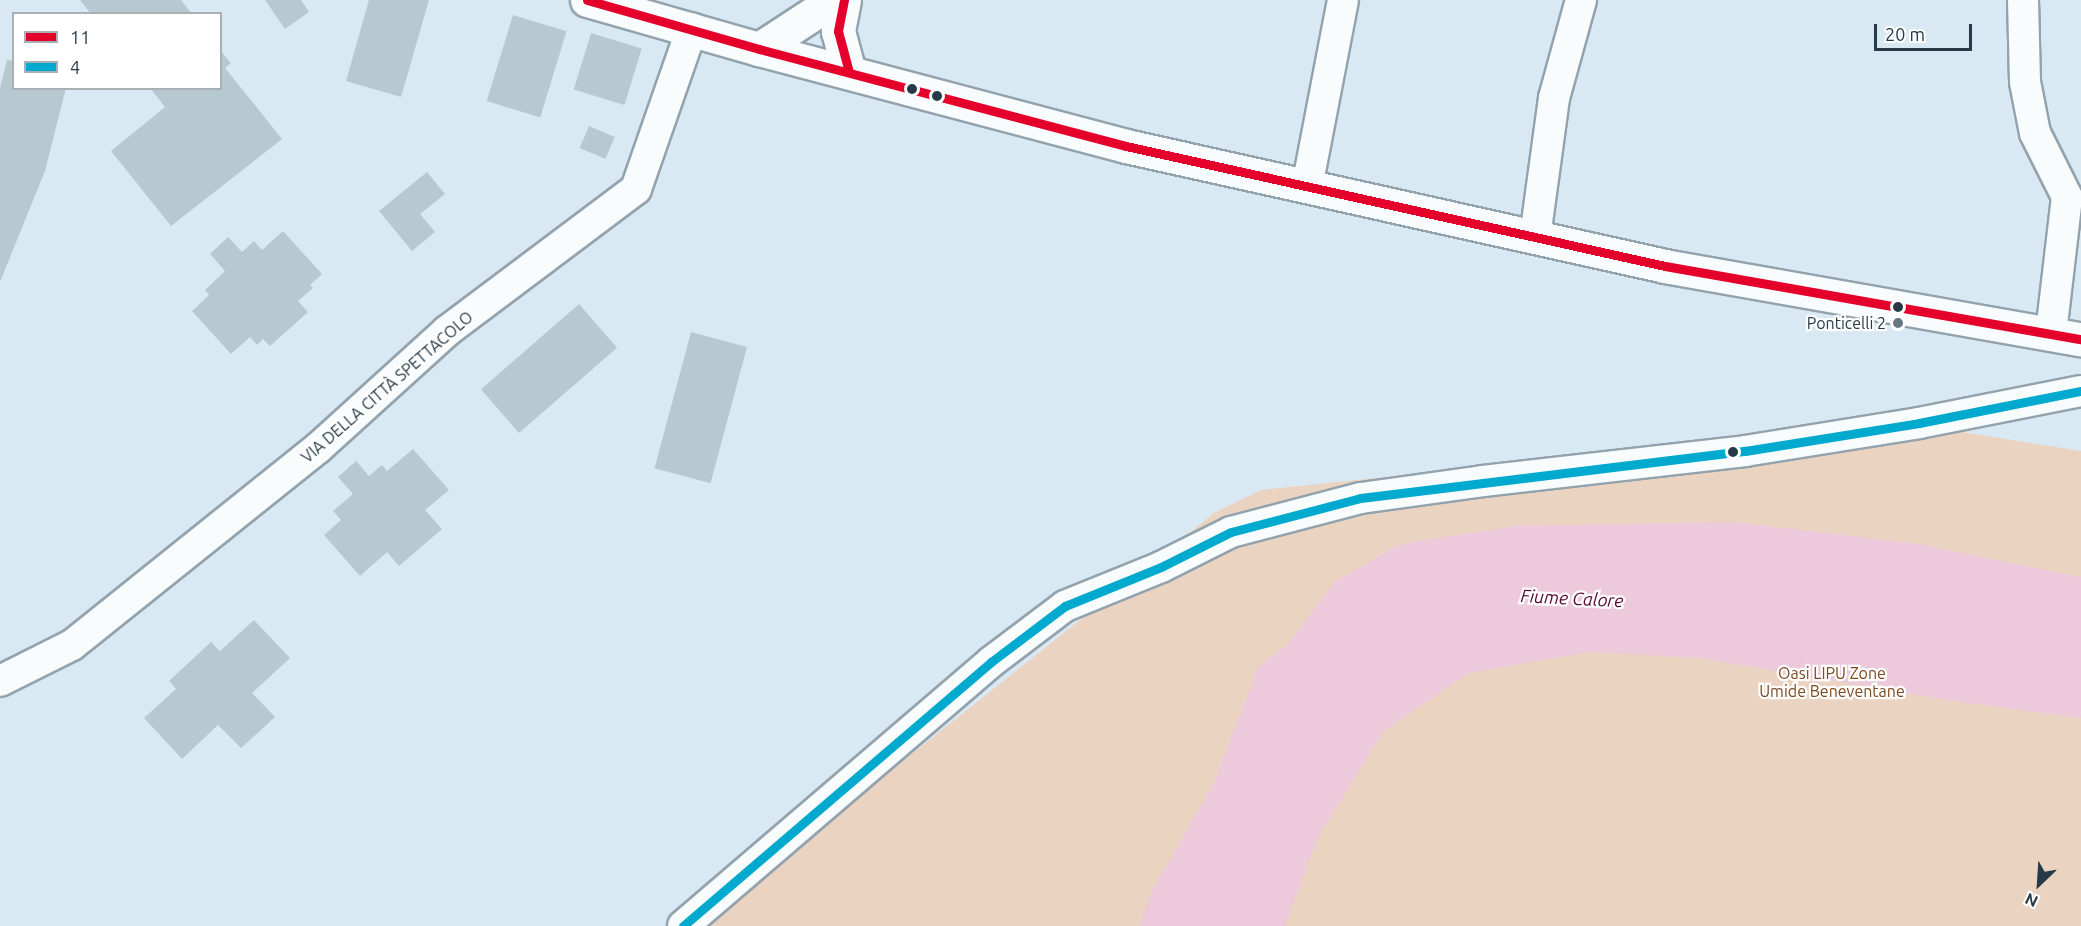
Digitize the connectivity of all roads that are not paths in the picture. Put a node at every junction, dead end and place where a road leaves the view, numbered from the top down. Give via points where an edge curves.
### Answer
1 (587, 0) edge
2 (834, 0) edge
3 (844, 0) edge
4 (1343, 0) edge
5 (1581, 0) edge
6 (2023, 0) edge
7 (692, 28) junction
8 (759, 49) junction
9 (849, 72) junction
10 (1307, 187) junction
11 (1535, 237) junction
12 (2066, 337) edge
13 (2081, 392) edge
14 (0, 681) edge
15 (683, 926) edge

1 - 7 street
2 - 8 street
3 - 9 street via 838,31
4 - 10 street
5 - 11 street via 1554,98
6 - 12 street via 2025,82 2035,133 2067,197
7 - 8 street
7 - 14 street, VIA DELLA CITTÀ SPETTACOLO via 636,189 447,331 318,448 72,645
8 - 9 street
9 - 10 street via 1126,146
10 - 11 street
11 - 12 street via 1665,266
13 - 15 street via 1745,451 1361,498 1231,532 1161,567 1065,606 991,662

